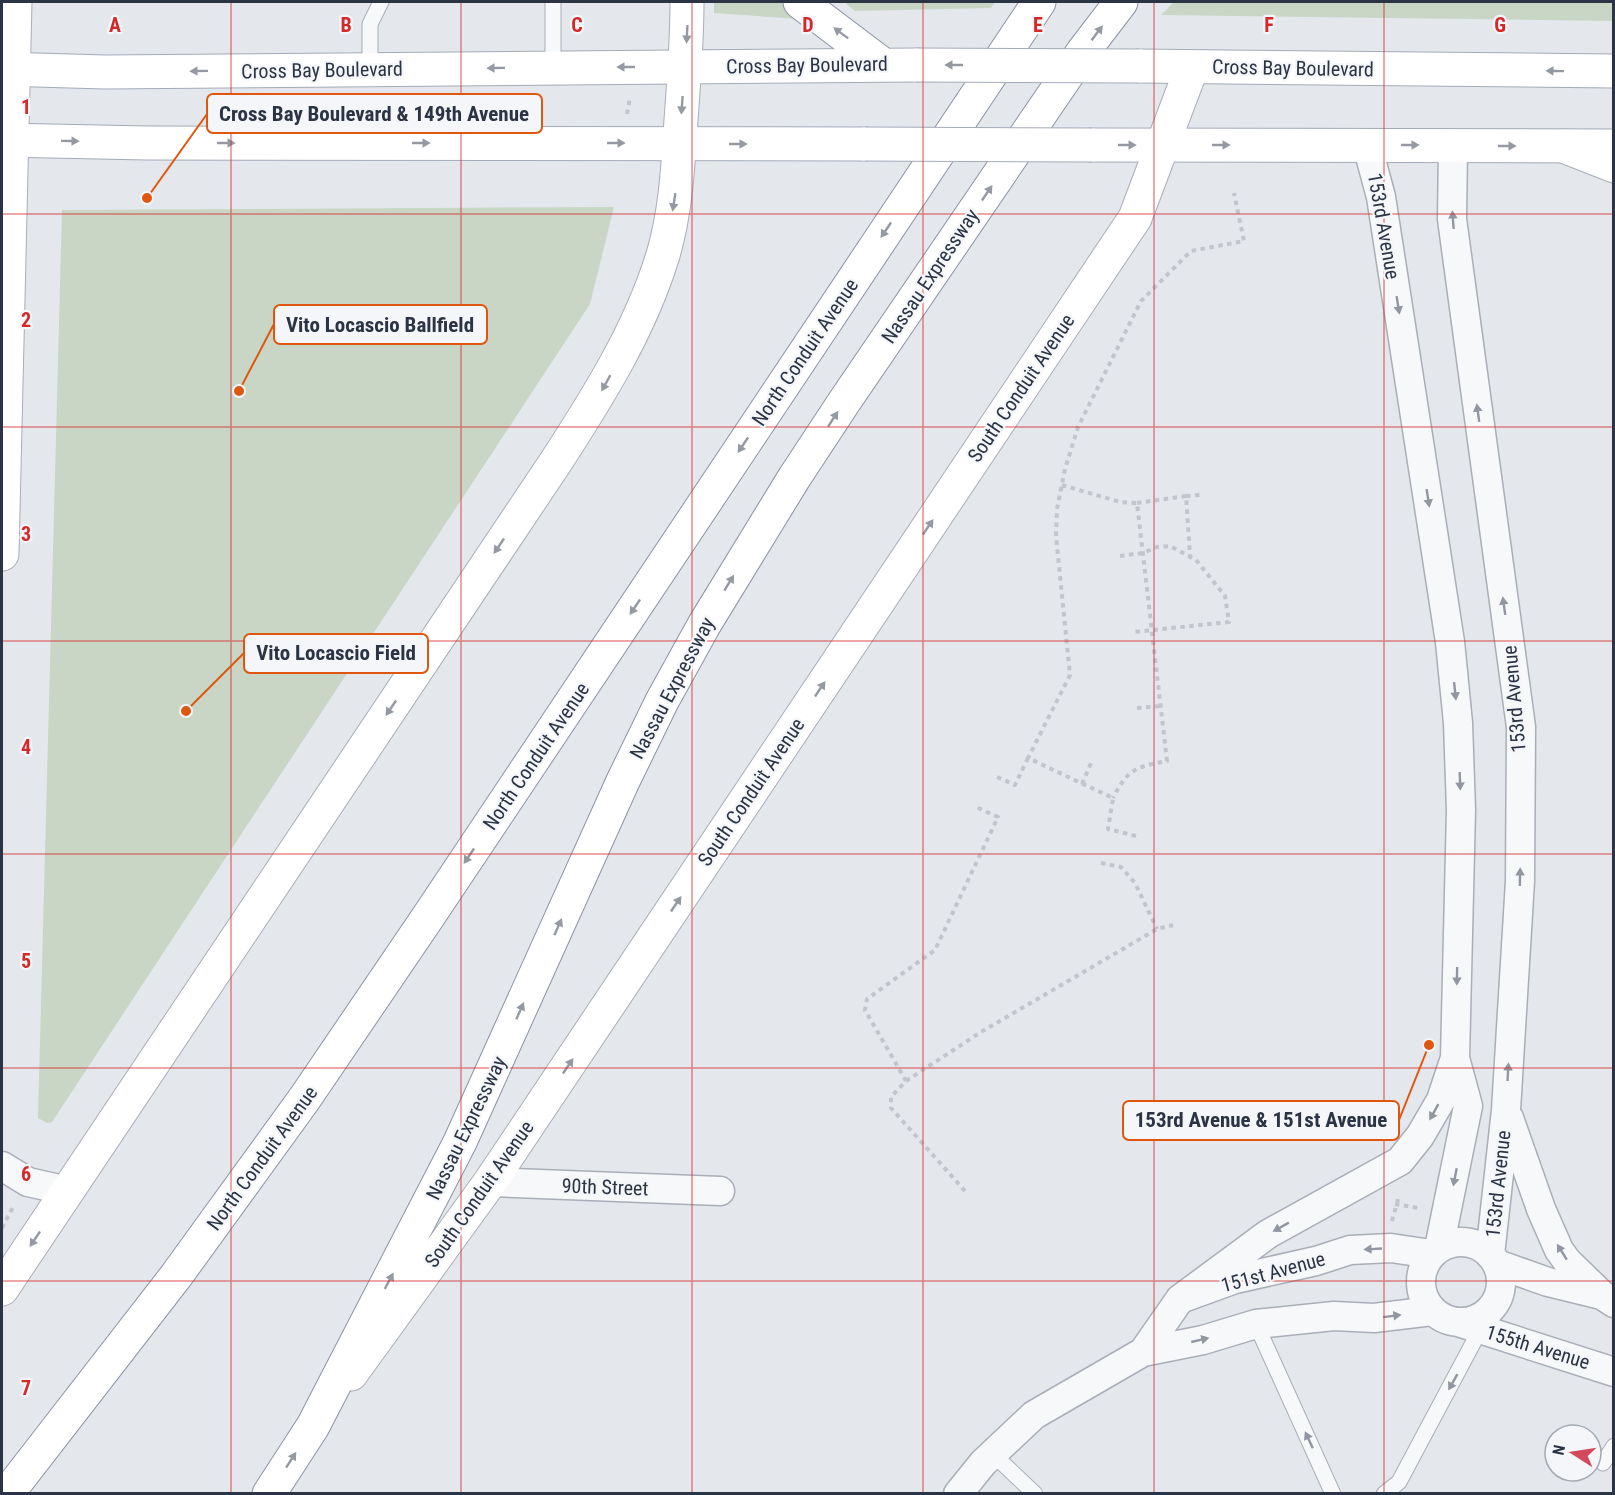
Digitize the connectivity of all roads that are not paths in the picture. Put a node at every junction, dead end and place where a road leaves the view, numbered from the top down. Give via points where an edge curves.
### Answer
1 (15, 2) edge
2 (381, 2) edge
3 (553, 2) edge
4 (687, 2) edge
5 (800, 2) edge
6 (1031, 2) edge
7 (1039, 2) edge
8 (1121, 2) edge
9 (1014, 39) junction
10 (882, 64) junction
11 (685, 67) junction
12 (1192, 67) junction
13 (553, 68) junction
14 (370, 70) junction
15 (1614, 71) edge
16 (5, 77) edge
17 (6, 140) edge
18 (680, 144) junction
19 (1162, 145) junction
20 (1367, 145) junction
21 (1453, 146) junction
22 (1561, 146) junction
23 (1614, 146) edge
24 (1614, 166) edge
25 (5, 277) edge
26 (2, 554) edge
27 (1455, 1058) junction
28 (1506, 1110) junction
29 (2, 1166) edge
30 (490, 1182) junction
31 (68, 1191) junction
32 (720, 1191) dead end
33 (1435, 1251) junction
34 (1493, 1260) junction
35 (2, 1289) edge
36 (1180, 1299) junction
37 (1608, 1299) edge
38 (1432, 1311) junction
39 (1256, 1324) junction
40 (1471, 1326) junction
41 (1143, 1352) junction
42 (1614, 1372) edge
43 (313, 1426) junction
44 (1614, 1446) edge
45 (993, 1454) junction
46 (1603, 1463) dead end
47 (7, 1494) edge
48 (269, 1494) edge
49 (958, 1494) edge
50 (1035, 1494) edge
51 (1333, 1494) edge
52 (1384, 1494) edge

1 - 16 main road
2 - 14 lane via 370,24
3 - 13 lane
4 -> 11 main road
10 -> 5 main road
6 - 9 main road
7 - 9 main road, North Conduit Avenue
43 -> 8 main road, Nassau Expressway via 460,1142 623,781 704,625 844,402 1082,53
9 -> 47 main road, North Conduit Avenue via 311,1089 170,1284
10 - 11 main road, Cross Bay Boulevard
12 -> 10 main road, Cross Bay Boulevard, bridge
11 -> 13 main road, Cross Bay Boulevard
11 -> 18 main road
15 -> 12 main road, Cross Bay Boulevard
12 - 19 main road, South Conduit Avenue
13 -> 14 main road, Cross Bay Boulevard
14 -> 16 main road, Cross Bay Boulevard via 105,72
16 - 17 main road
17 -> 18 main road
17 - 25 main road
18 -> 19 main road, bridge
18 -> 31 main road via 675,196 663,254 640,315 603,389
19 -> 20 main road
30 -> 19 main road, South Conduit Avenue via 1135,218
20 -> 21 main road
20 -> 27 street, 153rd Avenue via 1382,197 1450,642 1458,723 1461,810
21 -> 22 main road
28 -> 21 street, 153rd Avenue via 1520,881 1521,727 1452,219
22 - 23 main road
22 - 24 main road
25 - 26 main road
27 -> 33 street, 153rd Avenue via 1468,1106
27 -> 36 street, 153rd Avenue via 1441,1100 1400,1161 1268,1234
28 - 34 street, 153rd Avenue
37 -> 28 street via 1559,1250
29 - 31 street via 28,1182
30 - 32 street, 90th Street
30 - 43 main road, South Conduit Avenue
31 -> 35 main road
33 - 34 street via 1459,1242 1471,1243 1484,1249
33 -> 36 street, 151st Avenue via 1350,1250 1235,1279
33 - 38 street via 1423,1269 1421,1283
34 - 37 street via 1548,1282
34 - 40 street via 1500,1273 1501,1288 1496,1302
36 - 41 street
39 -> 38 street
38 - 40 street
41 -> 39 street
51 -> 39 lane
40 - 42 street, 155th Avenue
40 -> 52 lane via 1399,1482
41 - 45 street via 1034,1415
48 -> 43 main road, South Conduit Avenue
44 - 46 lane
45 - 49 street
45 - 50 lane

